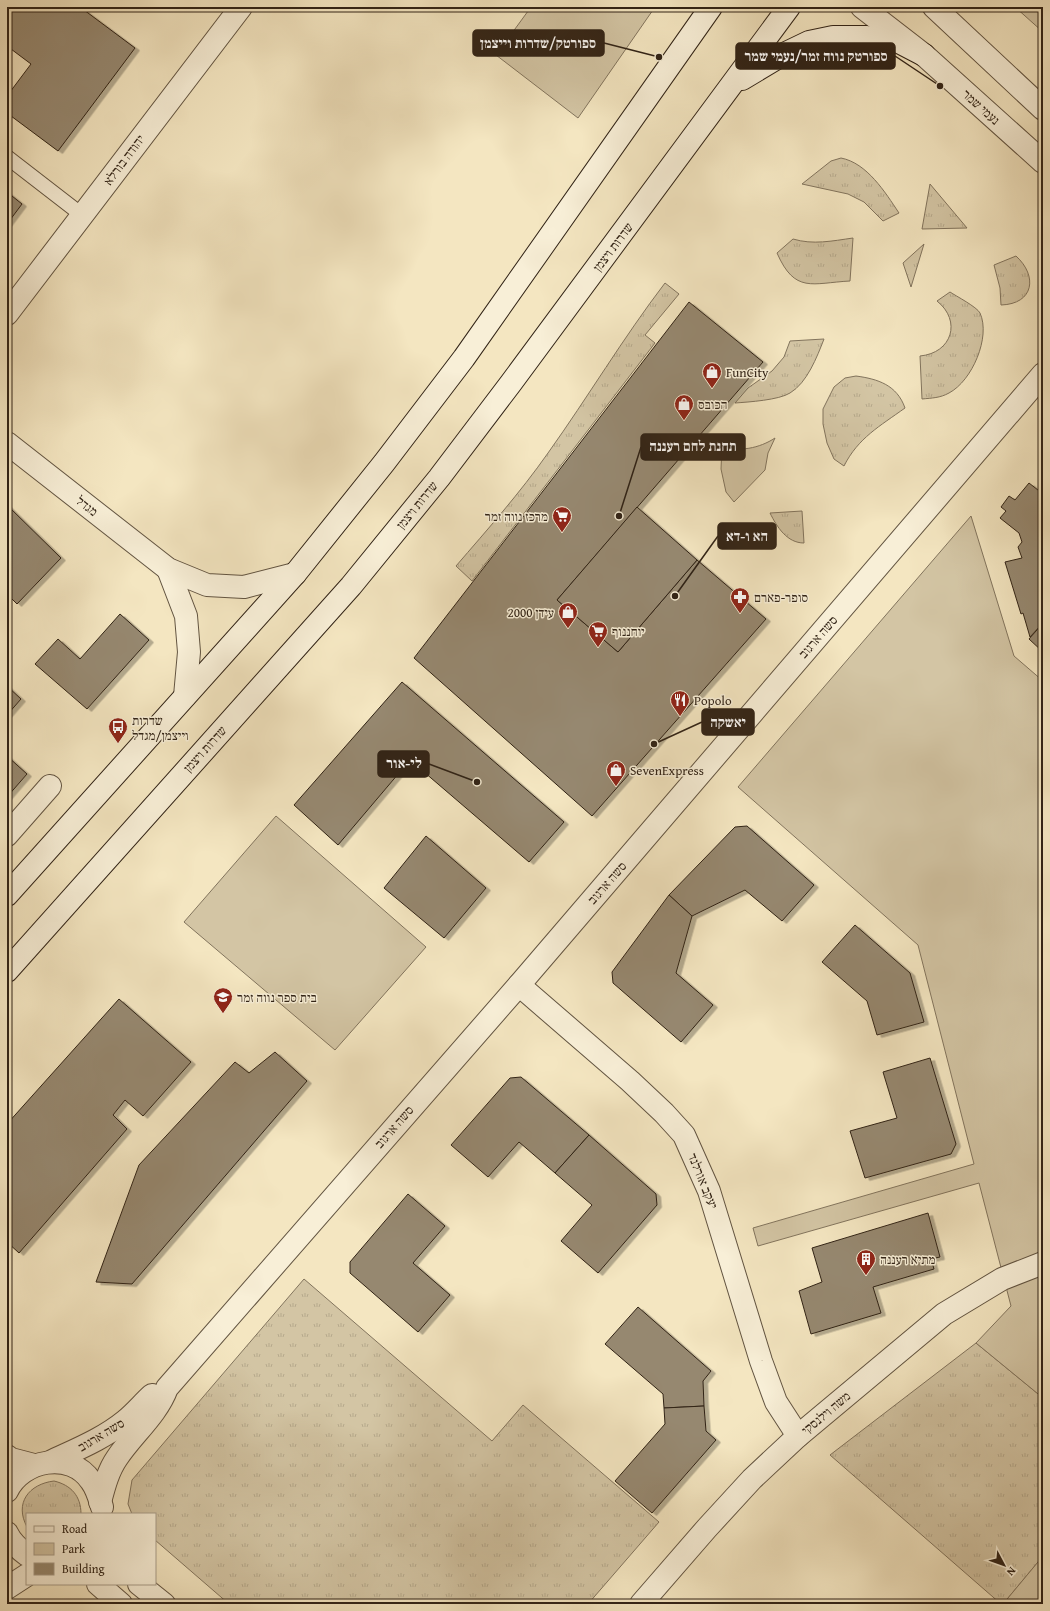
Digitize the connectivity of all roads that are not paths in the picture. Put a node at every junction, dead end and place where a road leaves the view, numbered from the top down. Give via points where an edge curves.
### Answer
1 (241, 7) edge
2 (789, 7) edge
3 (862, 7) edge
4 (934, 7) edge
5 (707, 9) edge
6 (924, 56) junction
7 (734, 84) junction
8 (1043, 109) edge
9 (7, 157) edge
10 (1043, 162) edge
11 (82, 215) junction
12 (7, 314) edge
13 (1043, 374) edge
14 (7, 443) edge
15 (168, 569) junction
16 (295, 574) junction
17 (185, 696) junction
18 (50, 786) dead end
19 (7, 834) edge
20 (7, 895) edge
21 (7, 971) edge
22 (519, 985) junction
23 (1039, 1265) edge
24 (167, 1388) junction
25 (798, 1436) junction
26 (7, 1456) edge
27 (42, 1464) junction
28 (7, 1491) edge
29 (101, 1508) edge
30 (7, 1533) edge
31 (26, 1554) edge
32 (26, 1577) edge
33 (99, 1585) edge
34 (141, 1585) edge
35 (7, 1588) edge
36 (121, 1604) edge
37 (164, 1604) edge
38 (641, 1604) edge

1 - 11 street, יהודה בורלא
2 - 7 street, שדרות ויצמן
3 - 6 street, נעמי שמר
4 - 8 street
5 - 16 street via 464,358
6 - 7 street via 899,42 867,37 833,37 802,45
6 - 10 street, נעמי שמר
7 - 21 street, שדרות ויצמן via 507,390 351,586
9 - 11 lane
11 - 12 street, יהודה בורלא
13 - 22 street, סשה ארגוב
14 - 15 street, מגדל
15 - 16 street, מגדל via 207,585 244,587
15 - 17 street via 186,616 189,652
16 - 17 street
17 - 20 street
18 - 19 street
22 - 24 street, סשה ארגוב
22 - 25 street, יעקב אורלנד via 635,1085 684,1135 709,1191 776,1402
23 - 25 street, משה וילנסקי via 1002,1279 944,1314
24 - 27 street, סשה ארגוב via 154,1393 125,1421 108,1433
24 - 29 street, סשה ארגוב via 162,1402 115,1460 106,1481
25 - 38 street, משה וילנסקי via 752,1479 706,1528
26 - 27 street via 11,1459
27 - 28 street, סשה ארגוב via 21,1473
27 - 29 street via 65,1463 79,1470 91,1480 99,1494
30 - 31 street via 19,1550
32 - 35 street
33 - 36 street
34 - 37 street

